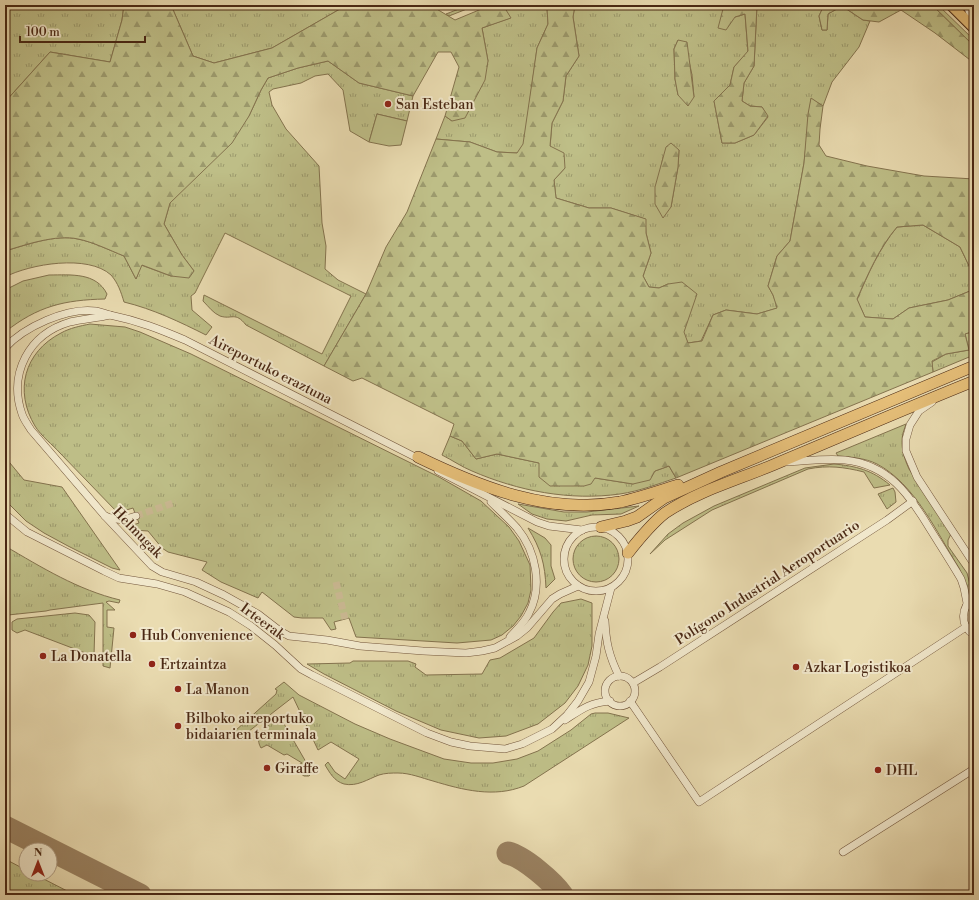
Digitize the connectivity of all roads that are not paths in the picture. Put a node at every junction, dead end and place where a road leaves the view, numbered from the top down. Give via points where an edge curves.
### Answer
1 (951, 5) edge
2 (967, 5) edge
3 (974, 25) edge
4 (974, 28) edge
5 (110, 315) junction
6 (5, 348) edge
7 (974, 366) edge
8 (974, 381) edge
9 (941, 394) junction
10 (418, 457) junction
11 (779, 462) junction
12 (721, 472) junction
13 (484, 496) junction
14 (913, 501) junction
15 (5, 514) edge
16 (104, 515) junction
17 (136, 516) tunnel mouth
18 (601, 528) junction
19 (582, 530) junction
20 (628, 553) junction
21 (974, 564) edge
22 (578, 586) junction
23 (611, 588) junction
24 (974, 597) edge
25 (967, 603) junction
26 (604, 612) junction
27 (966, 627) junction
28 (974, 635) edge
29 (505, 643) junction
30 (619, 676) junction
31 (633, 683) junction
32 (610, 701) junction
33 (630, 702) junction
34 (552, 729) junction
35 (974, 768) edge
36 (843, 852) dead end

1 - 4 main road
2 - 3 street
5 - 6 street via 95,311 73,312 60,316 31,327
5 - 10 street, Aireportuko eraztuna via 138,321 185,340
5 - 16 street, Helmugak via 71,322 42,337 30,348 24,360 17,388 23,416 31,430
7 - 12 highway
8 - 9 highway
9 - 11 highway
9 - 21 street via 919,411 910,425 906,451 917,477
10 - 12 highway via 506,494 567,504 618,502
10 - 13 street, Aireportuko eraztuna via 442,474
11 - 14 street via 846,460 865,465 892,478
11 - 20 highway via 710,489 664,514
12 - 18 highway via 664,498 637,517
13 - 19 street via 537,522
13 - 29 street via 518,529 532,557 536,578 534,599 529,613
14 - 25 street via 961,579
14 - 31 street, Polígono Industrial Aeroportuario
15 - 34 street, Irteerak via 27,532 104,571 120,578 185,592 229,612 275,644 301,669 427,733 470,746 505,749 522,744
16 - 17 street via 116,520
16 - 29 street, Helmugak via 157,570 196,582 224,595 293,637 423,652 466,653 495,648
18 - 19 street
18 - 20 street via 609,530 621,539
19 - 22 street via 569,542 564,557 567,574
20 - 23 street via 624,577
22 - 23 street via 589,591
22 - 29 street, Helmugak via 552,599 527,628
23 - 26 street
24 - 25 street
25 - 27 street via 963,615
26 - 30 street via 608,651
26 - 34 street via 589,682 567,715
27 - 28 street
27 - 33 street via 698,802
30 - 31 street via 630,679
30 - 32 street via 614,677 606,686 605,691
31 - 33 street via 635,693
32 - 33 street via 620,705
32 - 34 street via 587,706
35 - 36 street

